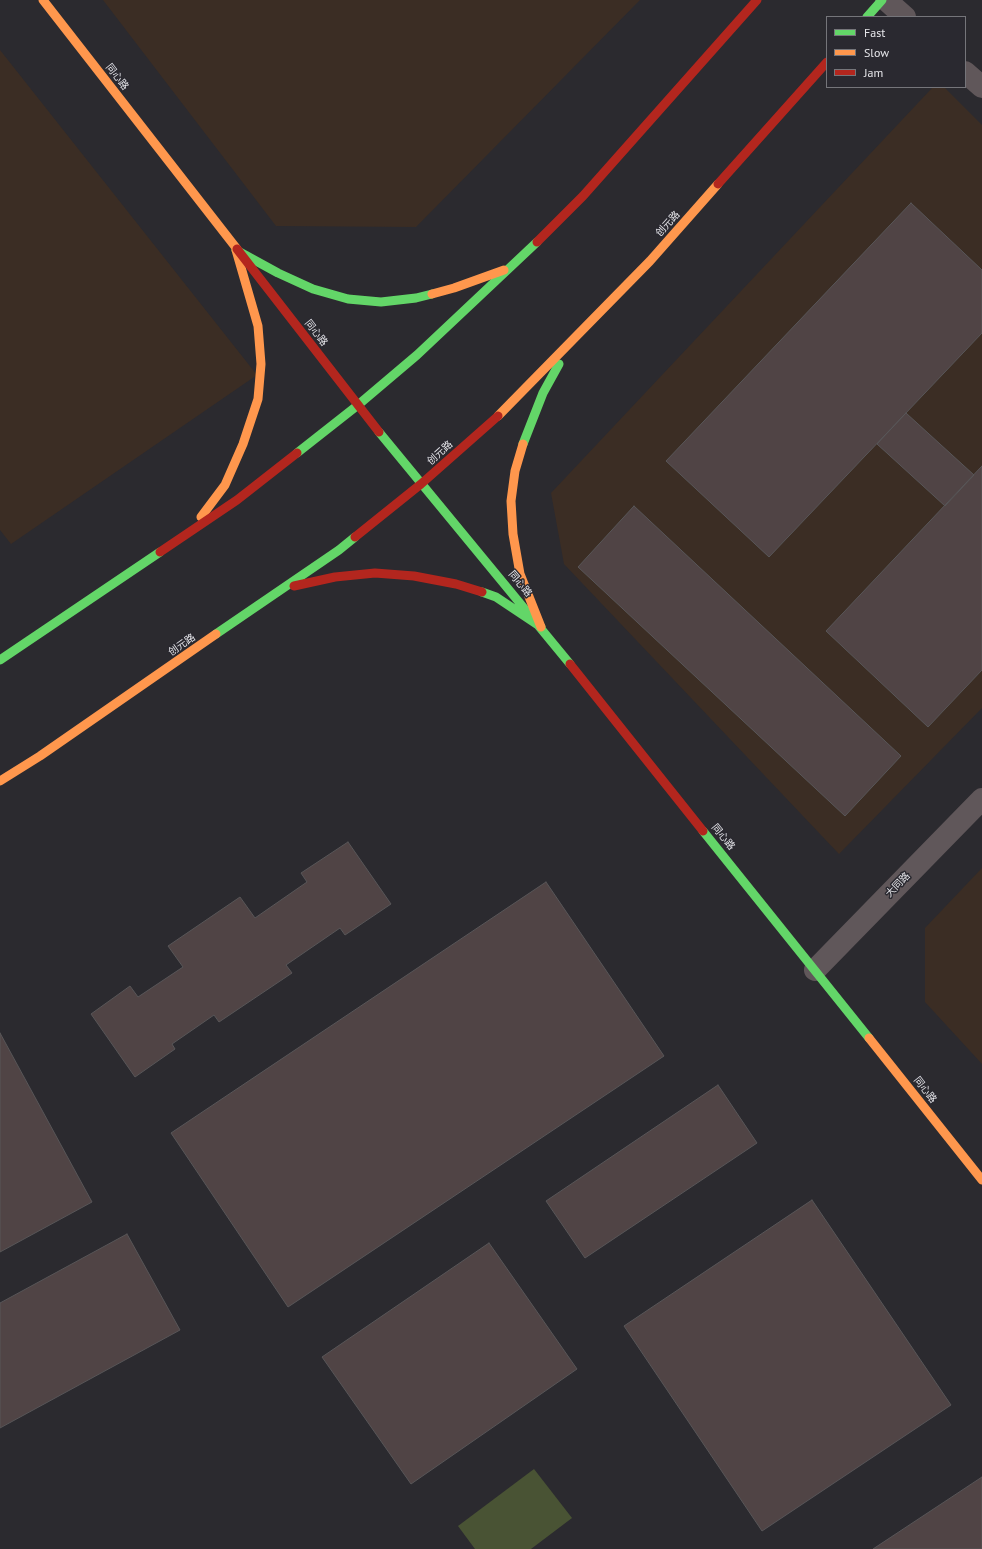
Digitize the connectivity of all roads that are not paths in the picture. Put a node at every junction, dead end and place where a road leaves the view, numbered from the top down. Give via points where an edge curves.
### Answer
1 (43, 0) edge
2 (757, 0) edge
3 (882, 0) edge
4 (886, 0) edge
5 (868, 16) edge
6 (904, 16) edge
7 (826, 63) edge
8 (966, 73) edge
9 (982, 87) edge
10 (236, 250) junction
11 (512, 267) junction
12 (571, 341) junction
13 (358, 405) junction
14 (421, 484) junction
15 (189, 533) junction
16 (281, 590) junction
17 (542, 627) junction
18 (0, 660) edge
19 (0, 781) edge
20 (982, 799) edge
21 (815, 970) junction
22 (982, 1180) edge

1 - 10 main road, 同心路
2 - 11 main road via 583,196
3 - 5 main road
4 - 6 street
7 - 12 main road, 创元路 via 650,261
8 - 9 street
10 - 11 main road via 313,289 348,299 381,302 416,298 454,288
10 - 13 main road, 同心路
10 - 15 main road via 258,326 261,364 258,398 243,444 225,485
11 - 13 main road via 417,355
12 - 14 main road, 创元路 via 496,418
12 - 17 main road via 543,393 527,432 515,471 511,501 513,534 520,574
13 - 14 main road, 同心路
13 - 15 main road via 237,500
14 - 16 main road, 创元路 via 339,550
14 - 17 main road, 同心路
15 - 18 main road
16 - 17 main road via 335,577 375,573 414,576 456,584 496,597
16 - 19 main road, 创元路
17 - 21 main road, 同心路
20 - 21 street, 大同路
21 - 22 main road, 同心路

